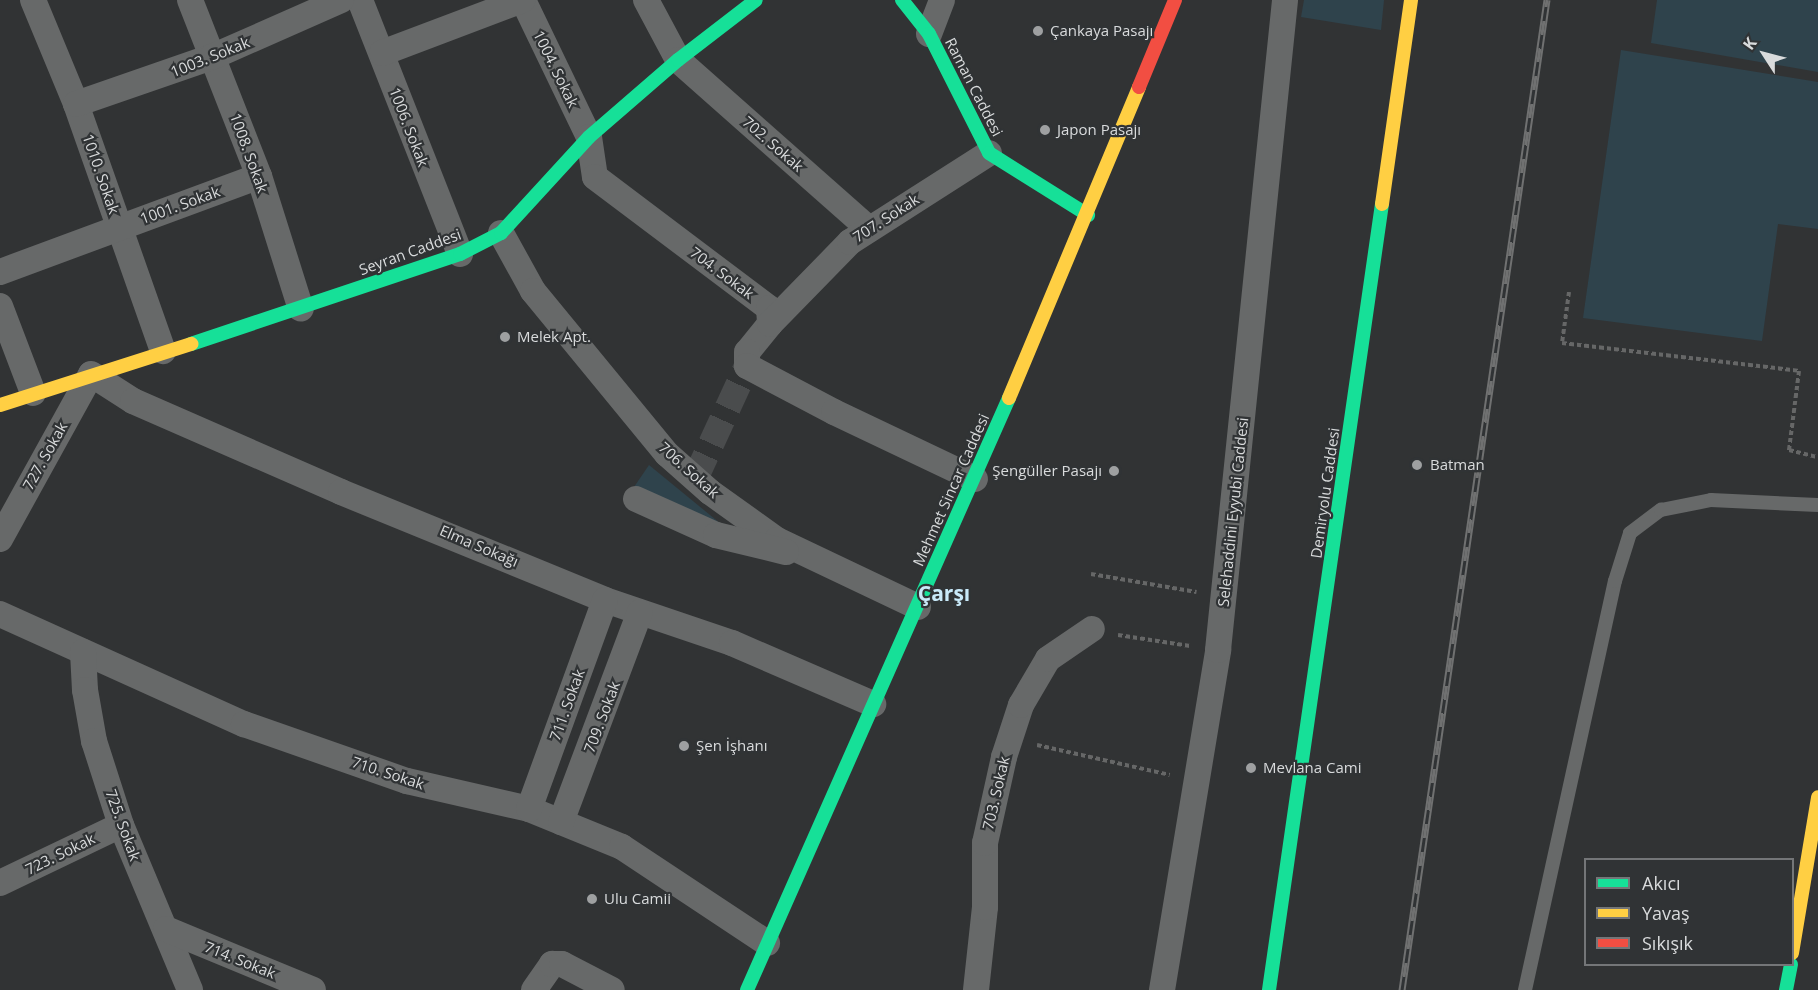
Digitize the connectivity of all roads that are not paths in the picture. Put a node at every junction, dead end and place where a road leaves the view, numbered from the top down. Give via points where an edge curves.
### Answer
1 (33, 0) edge
2 (190, 0) edge
3 (341, 0) edge
4 (360, 0) edge
5 (522, 0) edge
6 (646, 0) edge
7 (756, 0) edge
8 (902, 0) edge
9 (942, 0) edge
10 (1175, 0) edge
11 (1285, 0) edge
12 (1411, 0) edge
13 (929, 34) junction
14 (382, 53) junction
15 (213, 57) junction
16 (678, 60) junction
17 (76, 104) junction
18 (590, 137) junction
19 (989, 153) junction
20 (259, 176) junction
21 (1088, 215) junction
22 (120, 228) junction
23 (868, 228) junction
24 (501, 233) junction
25 (460, 254) junction
26 (0, 272) edge
27 (0, 306) edge
28 (302, 309) junction
29 (770, 324) junction
30 (163, 351) junction
31 (91, 374) junction
32 (33, 393) junction
33 (0, 405) edge
34 (975, 479) junction
35 (636, 499) dead end
36 (1818, 505) edge
37 (0, 539) edge
38 (813, 557) junction
39 (605, 600) junction
40 (918, 607) junction
41 (640, 612) junction
42 (0, 614) edge
43 (1092, 629) road end
44 (83, 652) junction
45 (873, 704) junction
46 (1818, 797) edge
47 (529, 809) junction
48 (561, 822) junction
49 (121, 825) junction
50 (0, 884) edge
51 (166, 929) junction
52 (1794, 941) edge
53 (767, 943) junction
54 (1791, 966) edge
55 (190, 990) edge
56 (313, 990) edge
57 (534, 990) edge
58 (612, 990) edge
59 (747, 990) edge
60 (976, 990) edge
61 (1162, 990) edge
62 (1269, 990) edge
63 (1525, 990) edge
64 (1786, 990) edge

1 - 17 street, 1010. Sokak
2 - 15 street, 1008. Sokak
3 - 15 street, 1003. Sokak
4 - 14 street, 1006. Sokak
5 - 14 street
5 - 18 street, 1004. Sokak
6 - 16 street
7 - 16 street, Seyran Caddesi
8 - 13 street, Raman Caddesi
9 - 13 street
10 - 21 street, Mehmet Sincar Caddesi
11 - 61 street, Selehaddini Eyyubi Caddesi via 1218,650
12 - 62 street, Demiryolu Caddesi
13 - 19 street, Raman Caddesi
14 - 25 street, 1006. Sokak
15 - 17 street, 1003. Sokak
15 - 20 street, 1008. Sokak
16 - 18 street, Seyran Caddesi
16 - 23 street, 702. Sokak
17 - 22 street, 1010. Sokak
18 - 24 street, Seyran Caddesi
18 - 29 street, 704. Sokak via 595,177 768,308
19 - 21 street, Raman Caddesi
19 - 23 street, 707. Sokak
20 - 22 street, 1001. Sokak
20 - 28 street, 1008. Sokak
21 - 34 street, Mehmet Sincar Caddesi
22 - 26 street, 1001. Sokak
22 - 30 street, 1010. Sokak
23 - 29 street, 707. Sokak
24 - 25 street, Seyran Caddesi
24 - 38 street, 706. Sokak via 533,291 667,454 710,492 777,540
25 - 28 street, Seyran Caddesi
27 - 32 street
28 - 30 street, Seyran Caddesi
29 - 34 street via 747,352 747,366
30 - 31 street, Seyran Caddesi
31 - 32 street, Seyran Caddesi
31 - 37 street, 727. Sokak
31 - 39 street, Elma Sokağı via 144,405 341,492
32 - 33 street, Seyran Caddesi
34 - 40 street, Mehmet Sincar Caddesi
35 - 38 street via 716,535
36 - 63 lane via 1711,500 1661,510 1630,533 1615,581
38 - 40 street, 706. Sokak
39 - 41 street, Elma Sokağı
39 - 47 street, 711. Sokak
40 - 45 street, Mehmet Sincar Caddesi
41 - 45 street, Elma Sokağı via 732,643
41 - 48 street, 709. Sokak
42 - 44 street, 710. Sokak
43 - 60 street, 703. Sokak via 1048,658 1021,705 1009,742 985,843 985,907
44 - 47 street, 710. Sokak via 244,724 407,781
44 - 49 street, 725. Sokak via 84,690 94,741
45 - 53 street, Mehmet Sincar Caddesi
46 - 52 street
47 - 48 street, 710. Sokak
48 - 53 street, 710. Sokak via 622,847
49 - 50 street, 723. Sokak
49 - 51 street, 725. Sokak
51 - 55 street, 725. Sokak
51 - 56 street, 714. Sokak
53 - 59 street, Mehmet Sincar Caddesi
54 - 64 street
57 - 58 street via 552,964 562,964

